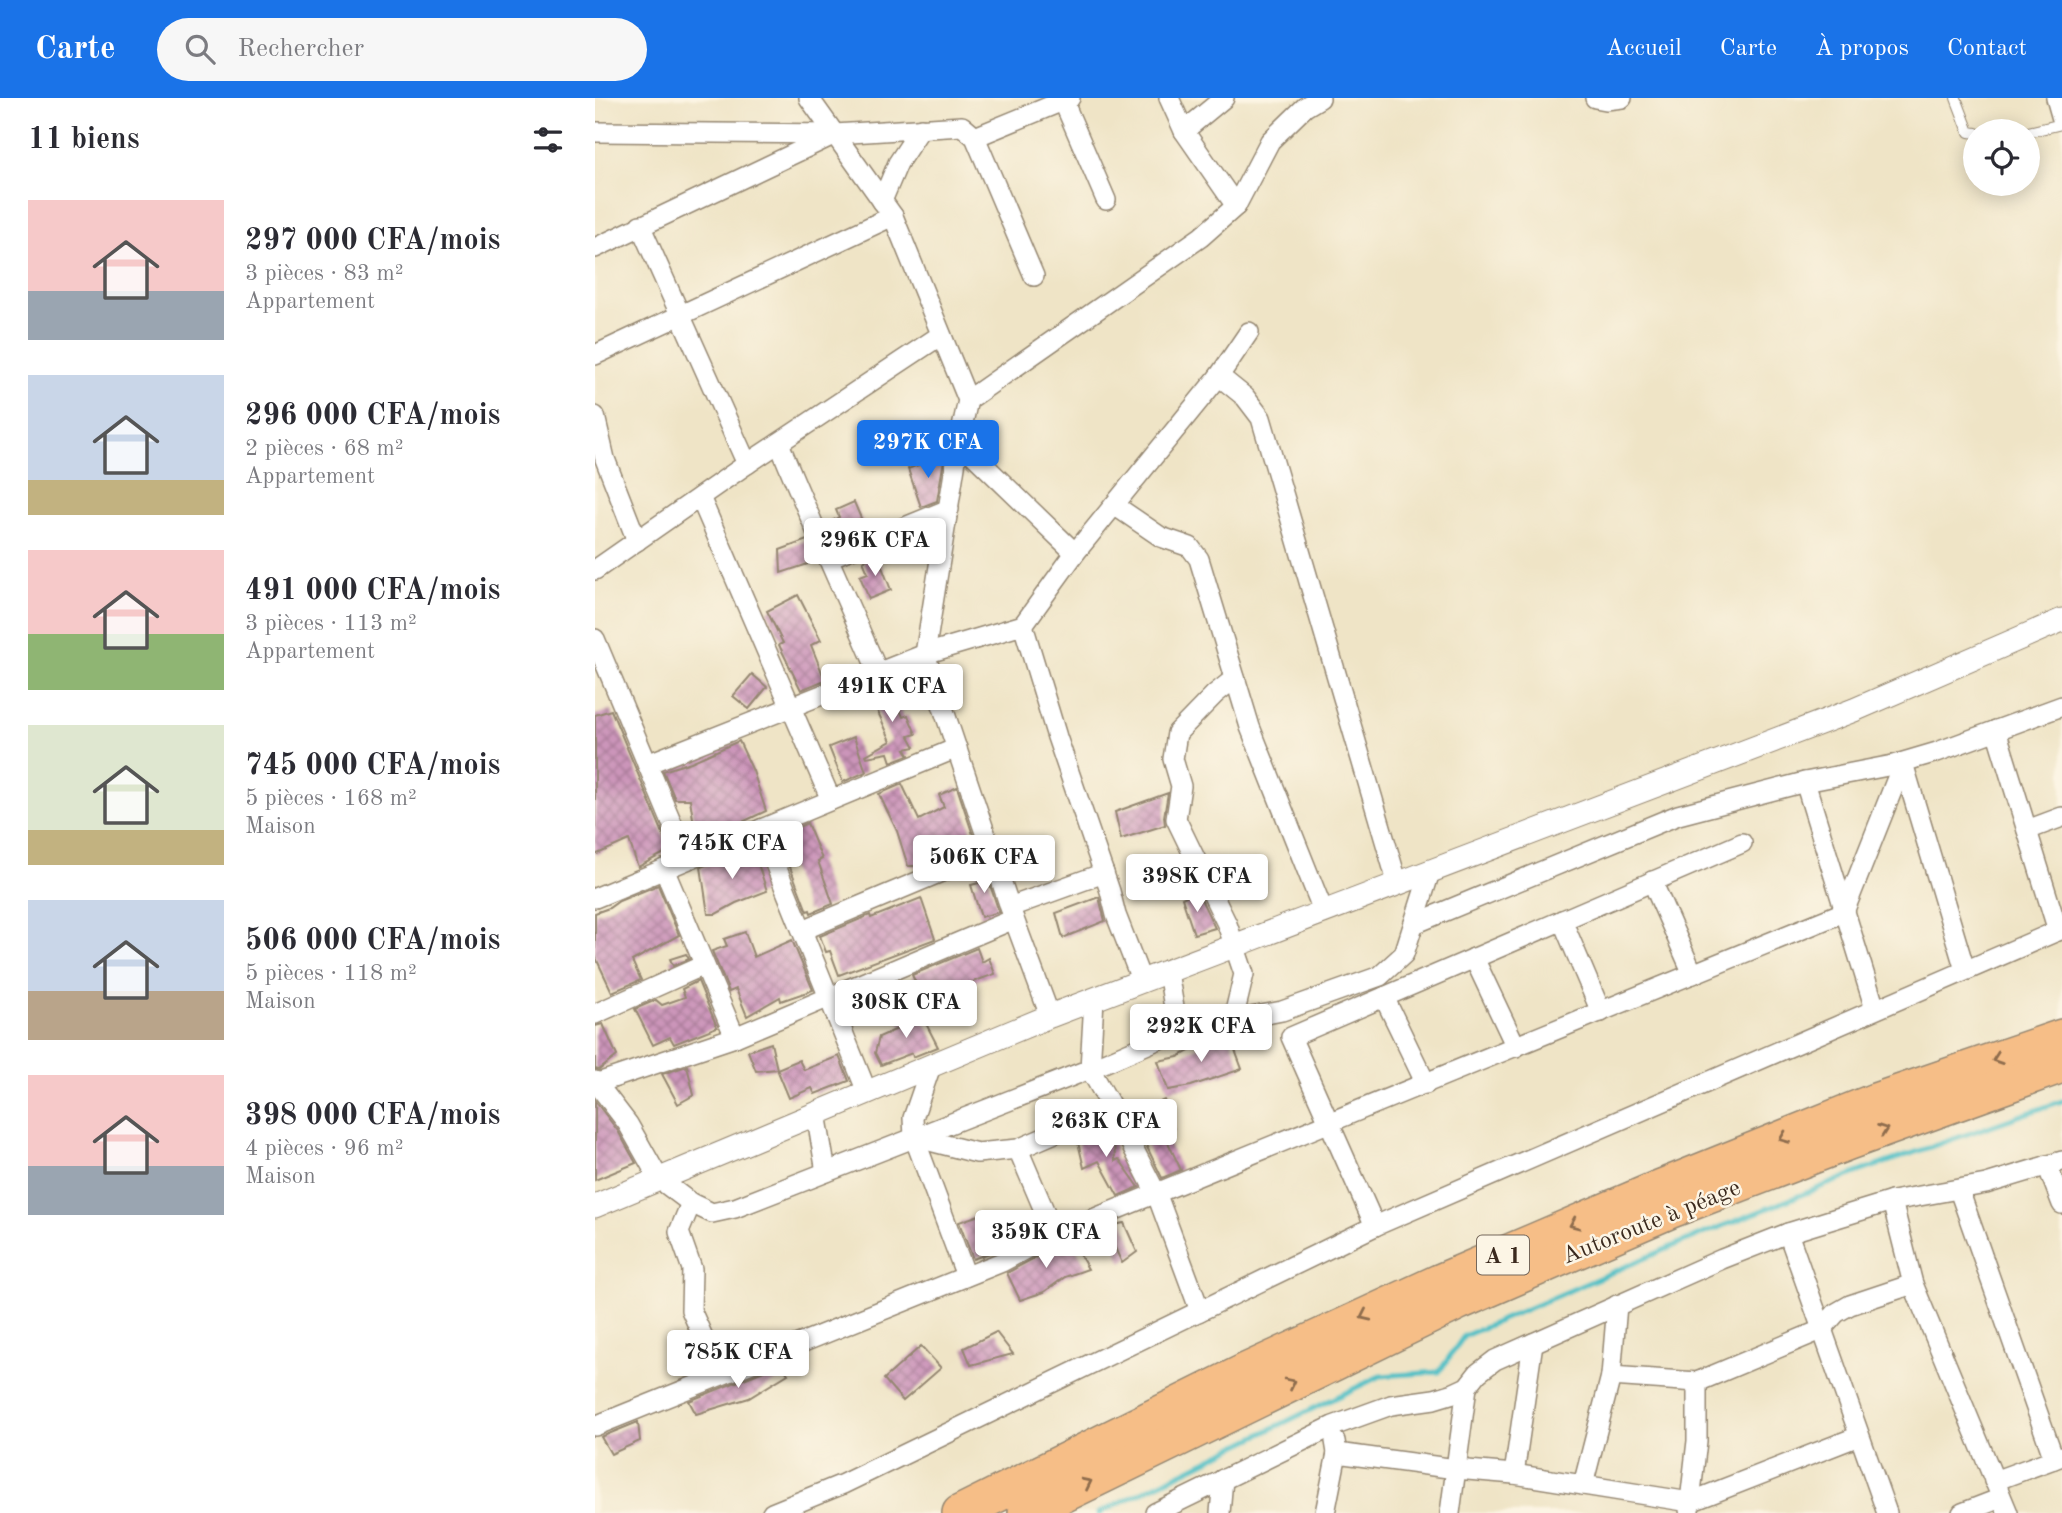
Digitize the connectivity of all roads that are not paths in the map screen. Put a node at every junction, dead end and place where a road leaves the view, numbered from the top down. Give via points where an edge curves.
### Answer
1 (809, 98) edge
2 (1169, 98) edge
3 (1224, 98) edge
4 (1320, 98) edge
5 (1595, 98) edge
6 (1622, 98) edge
7 (1956, 98) edge
8 (2056, 98) edge
9 (1065, 99) edge
10 (1964, 119) edge
11 (2062, 122) edge
12 (921, 128) junction
13 (2040, 128) edge
14 (1184, 131) junction
15 (595, 132) edge
16 (835, 134) junction
17 (975, 137) junction
18 (1106, 200) dead end
19 (1236, 206) junction
20 (887, 208) junction
21 (640, 225) junction
22 (595, 247) edge
23 (1034, 276) dead end
24 (680, 315) junction
25 (1249, 332) dead end
26 (941, 335) junction
27 (595, 355) edge
28 (1219, 376) junction
29 (968, 400) junction
30 (595, 416) edge
31 (959, 441) junction
32 (779, 443) junction
33 (600, 462) edge
34 (747, 464) junction
35 (700, 497) junction
36 (1114, 505) junction
37 (949, 509) junction
38 (637, 541) junction
39 (1076, 553) junction
40 (829, 558) junction
41 (595, 570) edge
42 (2062, 620) edge
43 (1023, 625) junction
44 (595, 639) edge
45 (925, 654) junction
46 (878, 672) junction
47 (1235, 678) junction
48 (791, 705) junction
49 (2062, 706) edge
50 (1996, 730) junction
51 (957, 748) junction
52 (1903, 763) junction
53 (647, 764) junction
54 (1805, 782) junction
55 (831, 800) junction
56 (2062, 817) edge
57 (761, 829) junction
58 (2027, 830) junction
59 (1742, 843) dead end
60 (991, 851) junction
61 (687, 859) junction
62 (664, 869) junction
63 (1430, 872) junction
64 (1104, 873) junction
65 (1653, 881) junction
66 (1398, 885) junction
67 (595, 898) edge
68 (1843, 912) junction
69 (1012, 913) junction
70 (1324, 913) junction
71 (1562, 920) junction
72 (1414, 924) junction
73 (803, 930) junction
74 (2060, 930) edge
75 (1234, 947) junction
76 (1474, 958) junction
77 (704, 965) junction
78 (1965, 970) junction
79 (1168, 972) junction
80 (1693, 974) junction
81 (1142, 982) junction
82 (829, 997) junction
83 (1384, 997) junction
84 (1094, 1000) junction
85 (1875, 1009) junction
86 (1601, 1012) junction
87 (595, 1014) edge
88 (1050, 1016) junction
89 (1233, 1020) junction
90 (1178, 1031) junction
91 (735, 1037) junction
92 (2062, 1037) edge
93 (1516, 1047) junction
94 (2062, 1065) edge
95 (931, 1066) junction
96 (1090, 1069) junction
97 (596, 1083) edge
98 (1426, 1084) junction
99 (867, 1093) junction
100 (1113, 1108) junction
101 (816, 1114) junction
102 (1329, 1123) junction
103 (914, 1137) junction
104 (1018, 1149) junction
105 (2054, 1163) edge
106 (826, 1172) junction
107 (659, 1179) junction
108 (1959, 1190) junction
109 (1157, 1195) junction
110 (1892, 1201) junction
111 (691, 1203) junction
112 (2062, 1204) edge
113 (595, 1206) edge
114 (1375, 1226) junction
115 (1788, 1233) junction
116 (1055, 1236) junction
117 (967, 1276) junction
118 (1913, 1284) junction
119 (1617, 1305) junction
120 (1200, 1311) junction
121 (1821, 1331) junction
122 (1533, 1343) junction
123 (720, 1375) junction
124 (1611, 1376) junction
125 (1697, 1382) junction
126 (1467, 1387) junction
127 (595, 1426) edge
128 (1333, 1426) junction
129 (1859, 1436) junction
130 (1337, 1454) junction
131 (2058, 1457) edge
132 (1456, 1469) junction
133 (1514, 1474) junction
134 (1223, 1479) junction
135 (1583, 1485) junction
136 (2001, 1497) edge
137 (1689, 1507) edge
138 (772, 1513) edge
139 (960, 1513) edge
140 (1026, 1513) edge
141 (1155, 1513) edge
142 (1220, 1513) edge
143 (1325, 1513) edge
144 (1450, 1513) edge
145 (1887, 1513) edge
146 (1962, 1513) edge

1 - 16 street
2 - 14 street
3 - 14 street
4 - 19 street via 1270,141
5 - 6 street
7 - 10 lane
8 - 11 street
9 - 17 street
9 - 18 street
11 - 13 lane
12 - 16 street
12 - 17 street via 962,126
12 - 20 street via 898,163
14 - 19 street
15 - 16 street
16 - 20 street
16 - 21 street
17 - 23 street
19 - 29 street via 1202,237
20 - 24 street
20 - 26 street
21 - 22 street
21 - 24 street
24 - 27 street
24 - 34 street
25 - 28 street
26 - 29 street
26 - 32 street
28 - 36 street
28 - 66 street via 1245,397 1261,418
29 - 31 street
30 - 33 street
31 - 37 street
31 - 39 street
32 - 34 street
32 - 40 street
33 - 38 street
34 - 35 street
35 - 38 street
35 - 48 street
36 - 39 street
36 - 47 street via 1161,537 1190,547 1199,559
37 - 40 street
37 - 45 street
38 - 41 street
39 - 43 street
40 - 46 street
42 - 63 street via 1854,710
43 - 45 street
43 - 64 street
44 - 53 street
45 - 46 street
45 - 51 street
46 - 48 street
47 - 70 street
47 - 75 street via 1177,733 1173,759 1181,786 1176,819
48 - 53 street
48 - 55 street
49 - 50 street
50 - 52 street
50 - 58 street
51 - 55 street
51 - 60 street
52 - 54 street
52 - 68 street
52 - 78 street
53 - 61 street
54 - 68 street
54 - 72 street via 1678,815
55 - 57 street
56 - 58 street
57 - 61 street
57 - 73 street
58 - 74 street
59 - 65 street
60 - 69 street
60 - 73 street
61 - 62 street
62 - 67 street
62 - 77 street
63 - 66 street
63 - 72 street
64 - 69 street
64 - 81 street
65 - 71 street
65 - 80 street
66 - 70 street
68 - 80 street
68 - 85 street
69 - 82 street
69 - 88 street
70 - 75 street
71 - 76 street
71 - 86 street
72 - 89 street via 1405,954 1380,976 1282,1011
73 - 82 street
74 - 78 street
75 - 79 street
75 - 89 street via 1244,974
76 - 83 street
76 - 93 street
77 - 87 street
77 - 91 street
78 - 85 street
79 - 81 street
79 - 90 street
80 - 86 street
81 - 84 street
82 - 91 street
82 - 99 street
83 - 98 street
83 - 102 street via 1291,1037
84 - 88 street
84 - 96 street
85 - 114 street
86 - 93 street
88 - 95 street
89 - 90 street
90 - 96 street
91 - 97 street
92 -> 139 highway, A 1 via 1875,1101 1439,1282 1246,1371
93 - 98 street
140 -> 94 highway, Autoroute à péage / A 1 via 1459,1302 1657,1216
95 - 99 street
95 - 103 street via 913,1118
96 - 100 street
96 - 103 street
97 - 107 street via 628,1124
98 - 102 street
99 - 101 street
100 - 104 street
100 - 109 street
101 - 106 street
101 - 107 street
102 - 109 street
102 - 114 street
103 - 104 street via 977,1153
103 - 106 street
103 - 117 street
104 - 116 street
105 - 108 street
105 - 112 street
106 - 111 street via 735,1208 712,1213
107 - 111 street
107 - 113 street
108 - 110 street
108 - 131 street
109 - 116 street
109 - 120 street
110 - 115 street
110 - 118 street
111 - 123 street via 679,1232 692,1269 691,1310
114 - 120 street
115 - 119 street
115 - 121 street
116 - 117 street
117 - 123 street
118 - 121 street via 1850,1305
118 - 136 street
119 - 122 street
119 - 124 street
120 - 138 street via 843,1484
121 - 125 street
121 - 129 street
122 - 126 street via 1495,1360
122 - 133 street
123 - 127 street
124 - 125 street
124 - 135 street
125 - 137 street via 1697,1441
126 - 128 street via 1434,1399 1391,1405
126 - 132 street
128 - 130 street
128 - 134 street
129 - 137 street
129 - 145 street
130 - 132 street
130 - 143 street
131 - 136 street
132 - 133 street
132 - 144 street
133 - 135 street
134 - 141 street
134 - 142 street
135 - 137 street
136 - 146 street

